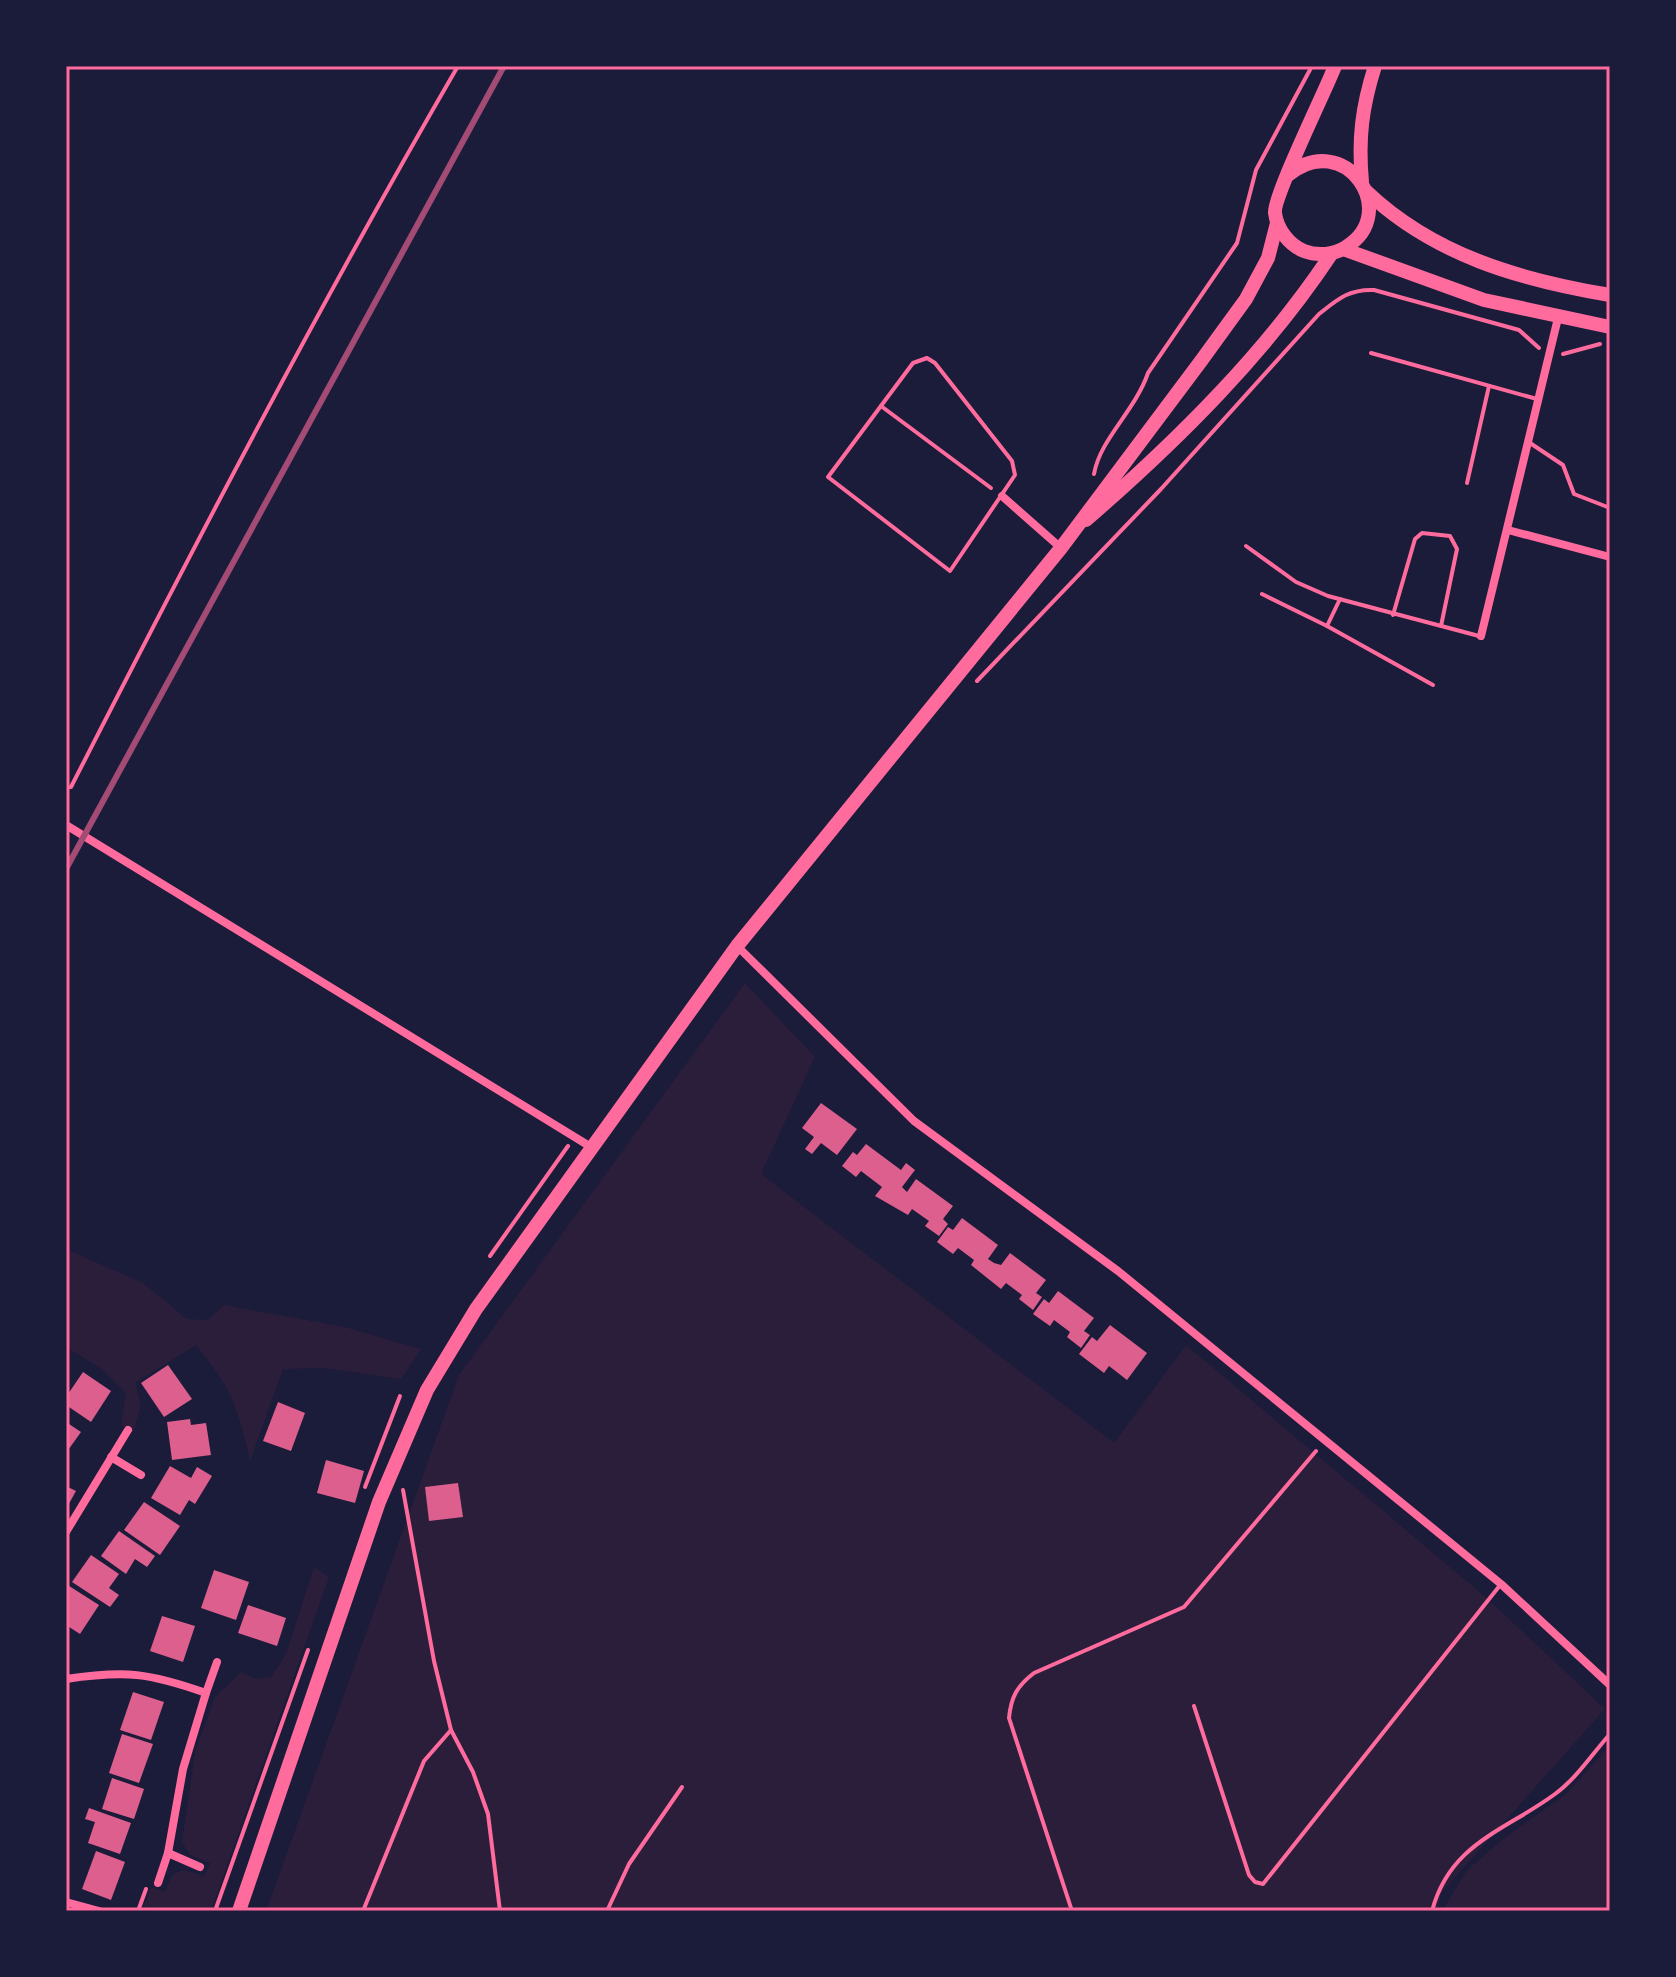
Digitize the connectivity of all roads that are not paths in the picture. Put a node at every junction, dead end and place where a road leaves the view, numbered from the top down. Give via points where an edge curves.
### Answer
1 (1335, 66) edge
2 (1375, 66) edge
3 (1288, 175) junction
4 (1364, 187) junction
5 (1277, 223) junction
6 (1338, 251) junction
7 (1610, 295) edge
8 (1558, 318) junction
9 (1610, 327) edge
10 (1371, 353) dead end
11 (1489, 386) junction
12 (1539, 400) junction
13 (1529, 443) junction
14 (1467, 483) dead end
15 (1002, 496) road end
16 (1610, 508) edge
17 (1076, 529) junction
18 (1508, 530) junction
19 (1246, 546) dead end
20 (1061, 548) junction
21 (1610, 557) edge
22 (1262, 594) dead end
23 (1340, 599) junction
24 (1393, 615) junction
25 (1327, 626) junction
26 (1440, 626) junction
27 (1481, 636) joint
28 (1433, 685) dead end
29 (66, 825) edge
30 (737, 946) junction
31 (591, 1147) junction
32 (128, 1430) dead end
33 (111, 1457) junction
34 (141, 1475) dead end
35 (66, 1532) edge
36 (1501, 1584) junction
37 (217, 1662) dead end
38 (66, 1679) edge
39 (1610, 1685) edge
40 (206, 1693) junction
41 (1194, 1706) dead end
42 (168, 1853) junction
43 (200, 1867) dead end
44 (158, 1883) dead end
45 (66, 1902) edge
46 (99, 1911) edge
47 (239, 1911) edge

1 - 3 main road
2 - 4 main road via 1358,141
3 - 4 main road via 1308,162 1333,161
3 - 5 main road via 1277,193
4 - 6 main road via 1366,223
4 - 7 main road via 1389,212 1449,250 1513,273
5 - 6 main road via 1293,245 1318,254
5 - 17 main road via 1268,258 1246,299
6 - 8 main road via 1475,298
6 - 17 main road via 1296,307 1142,472
8 - 9 main road
8 - 12 street
10 - 11 lane
11 - 12 lane
11 - 14 lane
12 - 13 street
13 - 16 lane via 1563,465 1574,494
13 - 18 street
15 - 20 street
17 - 20 main road
18 - 21 street
18 - 27 street
19 - 23 lane via 1296,582
20 - 30 main road
22 - 25 lane
23 - 24 lane
23 - 25 lane
24 - 26 lane
24 - 26 lane via 1415,539 1422,533 1450,536 1457,549
25 - 28 lane
26 - 27 lane
29 - 31 street
30 - 31 main road
30 - 36 street via 914,1121 1118,1271
31 - 47 main road via 476,1309 427,1390 379,1502
32 - 33 street
33 - 34 street
33 - 35 street
36 - 39 street
36 - 41 lane via 1263,1884 1249,1875
37 - 40 street
38 - 40 street via 115,1671
40 - 42 street via 183,1769
42 - 43 street
42 - 44 street
45 - 46 street

